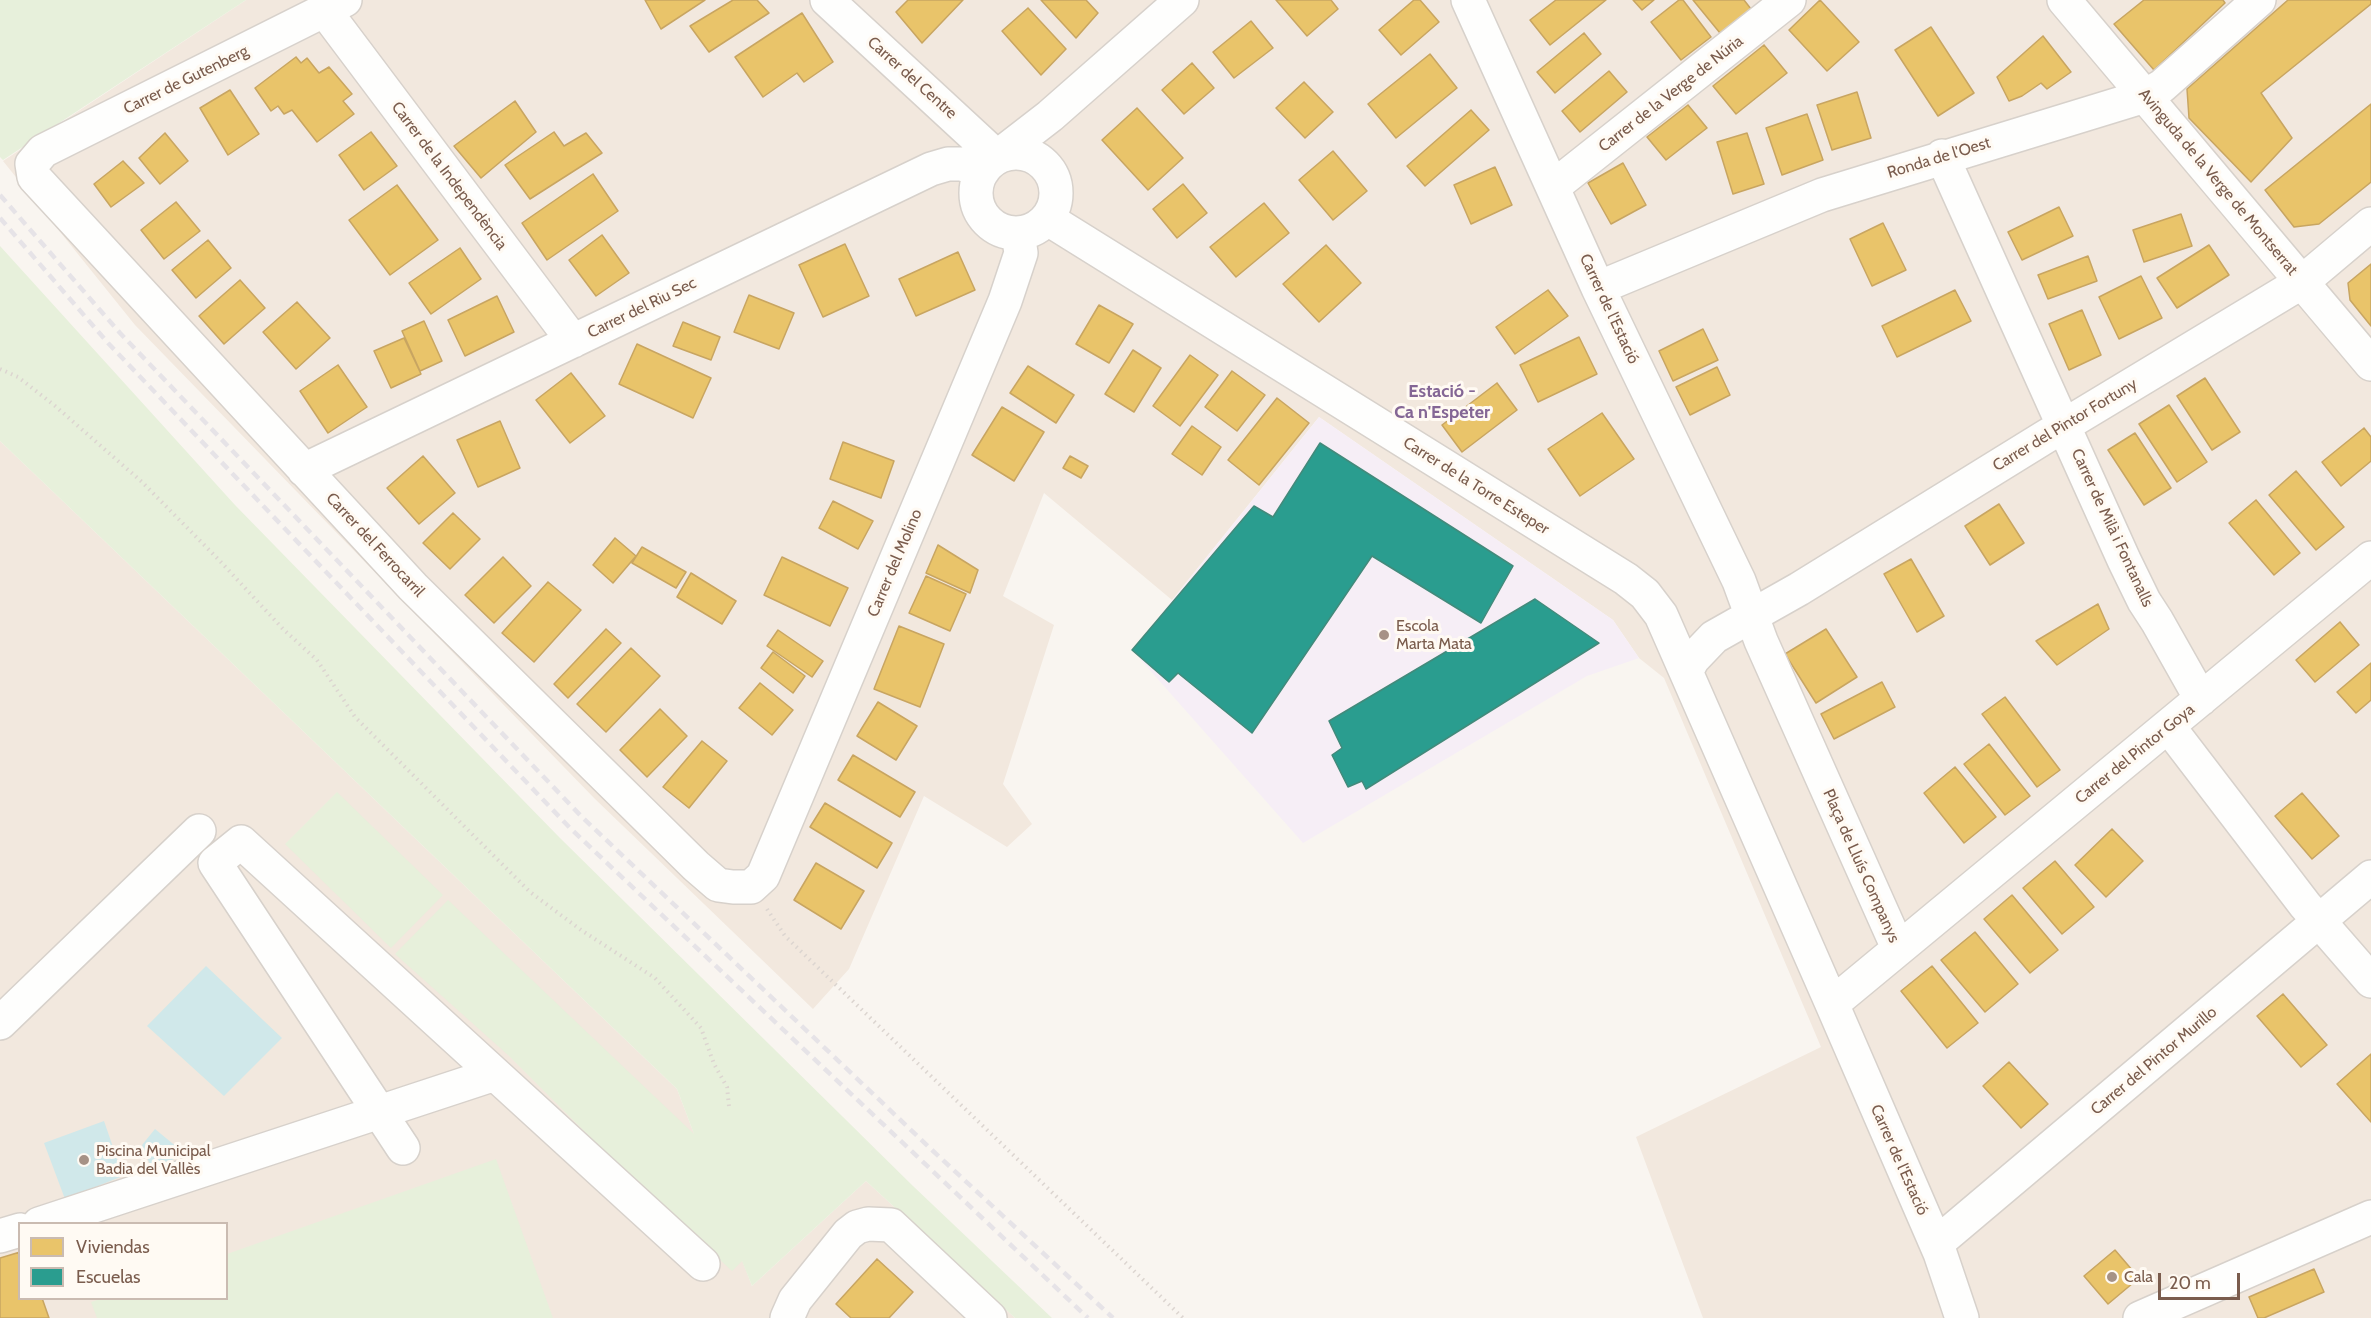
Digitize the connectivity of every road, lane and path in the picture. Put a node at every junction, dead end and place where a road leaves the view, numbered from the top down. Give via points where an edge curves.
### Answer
1 (826, 0) edge
2 (1182, 0) edge
3 (1468, 0) edge
4 (1789, 0) edge
5 (2064, 0) edge
6 (2259, 0) edge
7 (335, 6) edge
8 (2145, 96) junction
9 (1050, 116) junction
10 (1942, 156) junction
11 (1044, 163) junction
12 (32, 164) joint
13 (990, 164) junction
14 (1553, 187) junction
15 (1048, 219) junction
16 (2371, 224) edge
17 (1018, 233) junction
18 (2302, 282) junction
19 (1598, 288) junction
20 (573, 341) junction
21 (2371, 364) edge
22 (0, 369) edge
23 (2065, 425) junction
24 (304, 470) junction
25 (2371, 558) edge
26 (1751, 616) junction
27 (1686, 672) junction
28 (2201, 699) junction
29 (2168, 726) junction
30 (199, 831) dead end
31 (2371, 877) edge
32 (751, 886) junction
33 (2319, 921) junction
34 (1898, 948) junction
35 (2371, 981) edge
36 (1832, 1004) junction
37 (0, 1023) edge
38 (495, 1074) junction
39 (729, 1106) dead end
40 (381, 1112) junction
41 (403, 1148) dead end
42 (2371, 1217) edge
43 (45, 1222) edge
44 (18, 1231) edge
45 (0, 1236) edge
46 (1936, 1244) junction
47 (703, 1264) dead end
48 (2201, 1306) edge
49 (787, 1318) edge
50 (990, 1318) edge
51 (1183, 1318) edge
52 (1962, 1318) edge
53 (2140, 1318) edge

1 - 13 street, Carrer del Centre
2 - 9 street
3 - 14 street, Carrer de l'Estació
4 - 14 street, Carrer de la Verge de Núria
5 - 8 street, Avinguda de la Verge de Montserrat
6 - 8 street, Ronda de l'Oest via 2162,86
7 - 12 street, Carrer de Gutenberg via 43,151
7 - 20 street, Carrer de la Independència
8 - 10 street, Ronda de l'Oest
8 - 18 street, Avinguda de la Verge de Montserrat
9 - 11 street via 1043,128
9 - 13 street
10 - 19 street, Ronda de l'Oest via 1822,195
10 - 23 street, Carrer de Milà i Fontanalls
11 - 13 street via 1018,152
11 - 15 street via 1057,189 1056,203
12 - 24 street, Carrer del Ferrocarril via 34,177
13 - 17 street via 979,177 976,197 980,210 988,222 1004,232
13 - 20 street, Carrer del Riu Sec via 948,164 931,169
14 - 19 street, Carrer de l'Estació
15 - 17 street via 1037,228
15 - 27 street, Carrer de la Torre Esteper via 1626,579 1645,594 1661,615
16 - 18 street, Carrer del Pintor Fortuny
17 - 32 street, Carrer del Molino via 1021,253 1005,301 763,876
18 - 21 street, Avinguda de la Verge de Montserrat
18 - 23 street, Carrer del Pintor Fortuny
19 - 26 street, Carrer de l'Estació via 1738,581
20 - 24 street, Carrer del Riu Sec
22 - 39 path via 18,377 54,405 142,482 317,660 355,717 530,892 655,978 701,1028 714,1065 728,1087
23 - 26 street, Carrer del Pintor Fortuny
23 - 28 street, Carrer de Milà i Fontanalls via 2144,601
24 - 32 street, Carrer del Ferrocarril via 413,587 696,866 718,885
25 - 28 street, Carrer del Pintor Goya
26 - 27 street via 1714,637
26 - 34 street, Plaça de Lluís Companys
27 - 36 street
28 - 29 street, Carrer del Pintor Goya
29 - 33 street
29 - 34 street, Carrer del Pintor Goya
30 - 37 street
31 - 33 street, Carrer del Pintor Murillo
32 - 51 path via 785,936
33 - 35 street
33 - 46 street, Carrer del Pintor Murillo
34 - 36 street, Plaça de Lluís Companys
36 - 46 street, Carrer de l'Estació
38 - 40 street
38 - 40 street via 421,992 337,913 241,842 214,863
38 - 47 street via 595,1153
40 - 41 street
40 - 43 street
42 - 48 street
44 - 45 street
46 - 52 street, Carrer de l'Estació
48 - 53 street
49 - 50 street via 795,1300 848,1234 868,1224 891,1226

